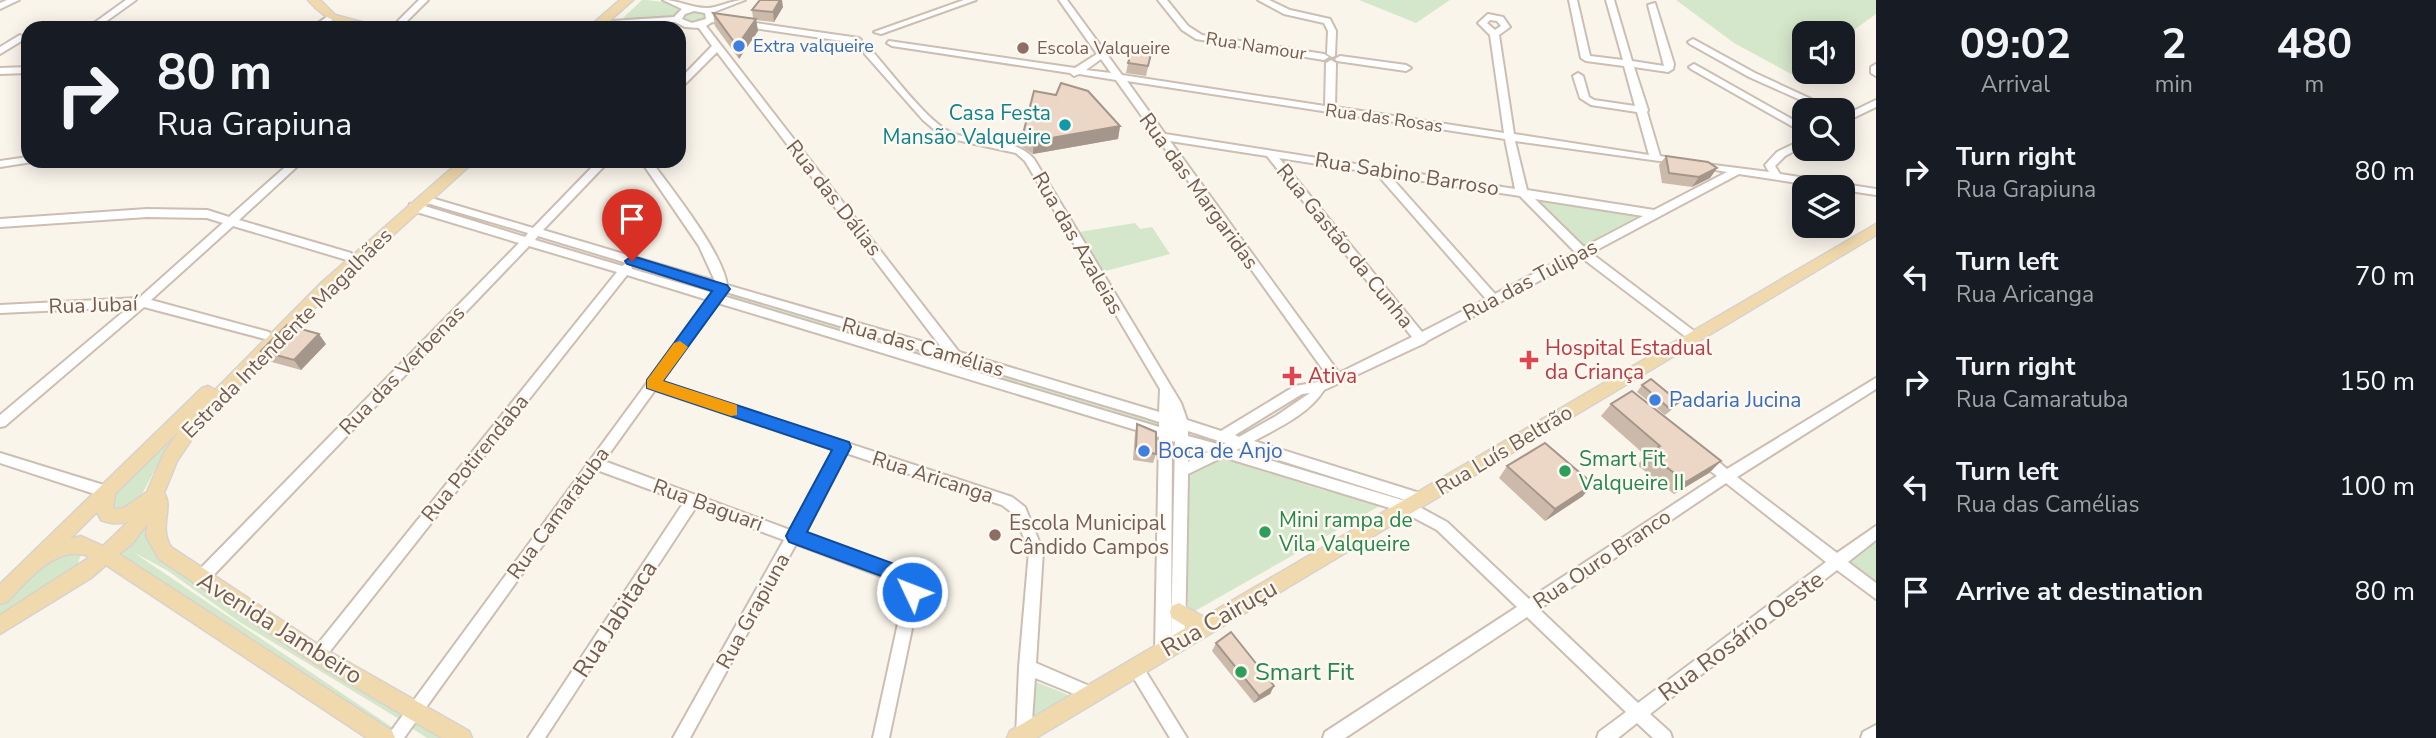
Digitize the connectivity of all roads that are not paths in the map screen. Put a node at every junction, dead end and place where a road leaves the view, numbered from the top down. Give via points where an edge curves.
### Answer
1 (15, 0) edge
2 (132, 0) edge
3 (314, 0) edge
4 (424, 0) edge
5 (626, 0) edge
6 (637, 0) edge
7 (667, 0) edge
8 (741, 0) edge
9 (972, 0) edge
10 (1063, 0) edge
11 (1162, 0) edge
12 (1262, 0) edge
13 (1573, 0) edge
14 (1610, 0) edge
15 (1652, 5) dead end
16 (0, 6) edge
17 (690, 9) junction
18 (331, 17) junction
19 (707, 18) junction
20 (677, 19) junction
21 (101, 21) edge
22 (326, 21) edge
23 (348, 21) edge
24 (402, 21) edge
25 (604, 21) edge
26 (614, 21) edge
27 (658, 21) edge
28 (679, 21) edge
29 (686, 24) edge
30 (878, 32) junction
31 (1494, 34) dead end
32 (20, 38) dead end
33 (856, 40) junction
34 (1693, 42) dead end
35 (892, 43) junction
36 (717, 46) junction
37 (0, 51) edge
38 (869, 53) junction
39 (1103, 54) junction
40 (1332, 58) junction
41 (0, 66) edge
42 (1631, 66) junction
43 (1694, 67) dead end
44 (1876, 67) edge
45 (1406, 68) dead end
46 (21, 70) edge
47 (0, 71) edge
48 (21, 71) edge
49 (1073, 73) junction
50 (1876, 74) edge
51 (1578, 76) dead end
52 (686, 78) edge
53 (1120, 79) junction
54 (1160, 84) junction
55 (1803, 98) edge
56 (1137, 103) junction
57 (1876, 103) edge
58 (1330, 110) junction
59 (1643, 110) junction
60 (1855, 113) edge
61 (1792, 123) edge
62 (1160, 136) junction
63 (1509, 136) junction
64 (1792, 149) edge
65 (1269, 152) junction
66 (1655, 158) junction
67 (21, 161) edge
68 (0, 164) edge
69 (1700, 165) junction
70 (290, 168) edge
71 (448, 168) edge
72 (460, 168) edge
73 (597, 168) edge
74 (651, 168) edge
75 (1379, 170) junction
76 (1738, 171) junction
77 (1776, 176) junction
78 (1717, 182) junction
79 (1521, 191) junction
80 (1876, 192) edge
81 (419, 203) junction
82 (1654, 214) junction
83 (234, 220) junction
84 (0, 223) edge
85 (1876, 229) edge
86 (531, 238) junction
87 (1582, 252) junction
88 (347, 256) junction
89 (628, 266) junction
90 (719, 294) junction
91 (1493, 299) junction
92 (142, 302) junction
93 (0, 309) edge
94 (265, 335) junction
95 (1694, 337) junction
96 (1421, 340) junction
97 (955, 356) junction
98 (964, 373) junction
99 (1336, 380) junction
100 (652, 384) junction
101 (1320, 387) junction
102 (1874, 387) edge
103 (1166, 390) junction
104 (1167, 419) junction
105 (0, 422) edge
106 (1182, 424) junction
107 (1167, 435) junction
108 (1222, 437) junction
109 (1182, 439) junction
110 (1240, 443) junction
111 (1688, 446) edge
112 (843, 447) junction
113 (1222, 452) junction
114 (0, 458) edge
115 (594, 463) junction
116 (1181, 471) junction
117 (1727, 476) junction
118 (161, 481) junction
119 (107, 492) junction
120 (693, 500) junction
121 (1414, 503) junction
122 (1172, 532) junction
123 (1876, 532) edge
124 (795, 536) junction
125 (107, 556) junction
126 (36, 561) junction
127 (1838, 563) junction
128 (200, 579) junction
129 (1876, 592) edge
130 (0, 596) edge
131 (1530, 607) junction
132 (1179, 612) junction
133 (0, 625) edge
134 (1204, 627) junction
135 (1171, 647) junction
136 (318, 655) junction
137 (1027, 667) junction
138 (1135, 667) junction
139 (1089, 693) junction
140 (414, 710) junction
141 (1638, 714) junction
142 (1876, 733) edge
143 (1020, 736) edge
144 (391, 738) edge
145 (462, 738) edge
146 (536, 738) edge
147 (681, 738) edge
148 (881, 738) edge
149 (1179, 738) edge
150 (1331, 738) edge
151 (1605, 738) edge
152 (1664, 738) edge
153 (1869, 738) edge

1 - 16 street
2 - 21 street
3 - 18 main road
4 - 24 street
5 - 25 main road
6 - 26 main road
7 - 17 street
8 - 19 street
9 - 30 street
10 - 39 street, Rua das Margaridas
11 - 40 street, Rua Namour via 1185,29 1199,37
12 - 40 street via 1287,12 1327,21 1332,31
13 - 42 street via 1586,58
14 - 42 street
15 - 42 street via 1670,67
17 - 19 street
17 - 20 street
18 - 22 street
18 - 23 main road
19 - 29 street
19 - 33 street
19 - 36 street, Rua das Dálias
20 - 27 street
20 - 28 street
30 - 33 street
30 - 35 street via 889,36
31 - 63 street
32 - 37 street
33 - 38 street, Rua das Azaleias via 858,48
34 - 55 street
35 - 38 street via 881,52
35 - 49 street, Rua das Rosas
36 - 52 street
36 - 97 street, Rua das Dálias
38 - 103 street, Rua das Azaleias via 947,135 1019,151 1029,159
39 - 49 street
39 - 53 street, Rua das Margaridas
40 - 45 street, Rua Namour
40 - 58 street
41 - 46 street
42 - 59 street
43 - 61 street
44 - 50 street
47 - 48 street
49 - 53 street, Rua das Rosas
51 - 59 street via 1591,102
53 - 54 street, Rua das Rosas
53 - 56 street, Rua das Margaridas
54 - 56 street
54 - 58 street, Rua das Rosas
56 - 62 street, Rua das Margaridas
57 - 60 street
58 - 63 street, Rua das Rosas
59 - 66 street
62 - 65 street, Rua Sabino Barroso
62 - 99 street, Rua das Margaridas
63 - 66 street, Rua das Rosas
63 - 79 street
64 - 77 street via 1773,159 1770,165
65 - 75 street, Rua Sabino Barroso
65 - 96 street, Rua Gastão da Cunha
66 - 69 street, Rua das Rosas
67 - 68 street
69 - 76 street, Rua das Rosas
69 - 78 street
70 - 83 street
71 - 88 main road, Estrada Intendente Magalhães
72 - 81 main road, Estrada Intendente Magalhães
73 - 86 street, Rua das Verbenas
74 - 90 street via 722,277
75 - 79 street, Rua Sabino Barroso
75 - 91 street
76 - 77 street, Rua das Rosas
76 - 78 street, Rua das Tulipas
77 - 80 street, Rua das Rosas
78 - 82 street, Rua das Tulipas
79 - 82 street, Rua Sabino Barroso
79 - 87 street
81 - 86 street, Rua das Camélias
81 - 118 main road, Estrada Intendente Magalhães via 325,288 196,419
82 - 87 street, Rua das Tulipas
83 - 84 street via 173,213
83 - 88 street
83 - 92 street
85 - 95 main road, Rua Luís Beltrão
86 - 89 street, Rua das Camélias
86 - 128 street, Rua das Verbenas
87 - 91 street, Rua das Tulipas
87 - 95 street
88 - 94 main road, Estrada Intendente Magalhães
89 - 90 street, Rua das Camélias
89 - 136 street, Rua Potirendaba
90 - 97 street, Rua das Camélias
90 - 98 street, Rua das Camélias
90 - 100 street, Rua Camaratuba
91 - 96 street, Rua das Tulipas
92 - 93 street, Rua Jubaí
92 - 94 street, Rua Jubaí
92 - 105 street
94 - 119 main road, Estrada Intendente Magalhães
95 - 121 main road, Rua Luís Beltrão via 1616,389
96 - 99 street, Rua das Tulipas
97 - 98 street, Rua das Dálias
97 - 104 street, Rua das Camélias
98 - 107 street, Rua das Camélias
99 - 101 street, Rua das Tulipas
100 - 112 street, Rua Aricanga
100 - 115 street, Rua Camaratuba
101 - 108 street, Rua das Tulipas via 1299,389
101 - 110 street, Rua das Tulipas via 1313,400
102 - 117 street, Rua Ouro Branco
103 - 104 street, Rua das Azaleias
103 - 106 street, Rua das Azaleias
104 - 106 street, Rua das Camélias
104 - 107 street, Rua das Azaleias
106 - 108 street, Rua das Camélias
106 - 109 street
107 - 109 street, Rua das Camélias
107 - 122 street, Rua das Azaleias
108 - 110 street, Rua das Camélias
109 - 113 street, Rua das Camélias
109 - 116 street
110 - 113 street, Rua das Tulipas
110 - 121 street, Rua das Camélias
111 - 117 street
112 - 124 street, Rua Grapiuna
112 - 137 street, Rua Aricanga via 1007,501 1020,511 1036,551
113 - 116 street, Rua das Tulipas
113 - 121 street, Rua das Camélias
114 - 119 street
115 - 120 street, Rua Baguari
115 - 140 street, Rua Camaratuba
116 - 122 street
117 - 127 street
117 - 131 street, Rua Ouro Branco
118 - 119 main road via 142,505 123,516 107,515
118 - 125 main road, Estrada Intendente Magalhães via 139,524
118 - 128 main road, Avenida Jambeiro via 155,524 158,544
119 - 126 main road, Estrada Intendente Magalhães
120 - 124 street, Rua Baguari
120 - 146 street, Rua Jabitaca
121 - 131 street
121 - 134 main road, Rua Cairuçu
122 - 132 street
122 - 135 street
123 - 127 street, Rua Rosário Oeste
124 - 147 street, Rua Grapiuna
124 - 148 street, Rua Baguari via 894,572 912,592
125 - 126 main road, Avenida Jambeiro via 87,545 73,544
125 - 133 main road, Estrada Intendente Magalhães
125 - 144 main road, Avenida Jambeiro
126 - 130 main road, Estrada Intendente Magalhães
127 - 129 street
127 - 141 street, Rua Rosário Oeste
128 - 136 main road, Avenida Jambeiro
131 - 141 street
131 - 150 street, Rua Ouro Branco
132 - 134 main road
132 - 135 street
134 - 135 main road, Rua Cairuçu
135 - 138 main road, Rua Cairuçu
136 - 140 main road, Avenida Jambeiro
137 - 139 street
137 - 143 street, Rua Aricanga
138 - 139 main road, Rua Cairuçu
138 - 149 street
139 - 143 main road, Rua Cairuçu
140 - 144 street, Rua Camaratuba
140 - 145 main road, Avenida Jambeiro
141 - 151 street, Rua Rosário Oeste
141 - 152 street
142 - 153 street

